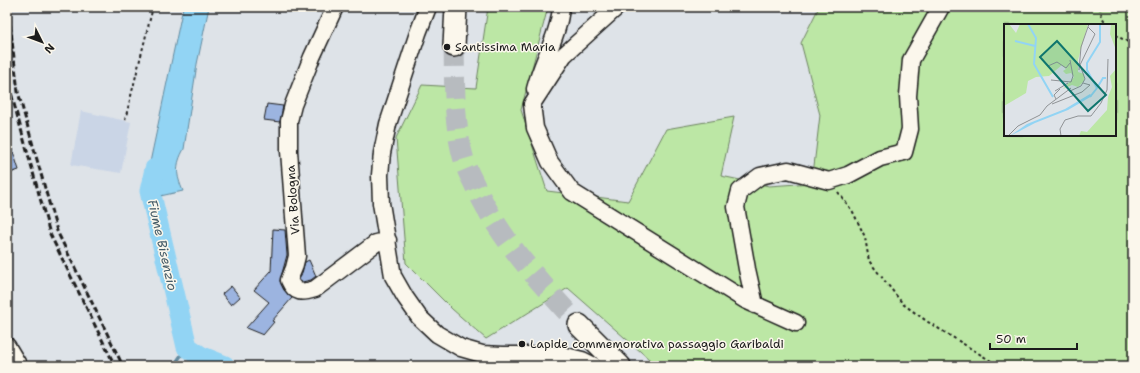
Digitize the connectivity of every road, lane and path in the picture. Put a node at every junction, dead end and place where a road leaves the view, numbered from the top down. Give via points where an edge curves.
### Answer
1 (153, 7) edge
2 (335, 7) edge
3 (428, 7) edge
4 (456, 7) edge
5 (561, 7) edge
6 (617, 7) edge
7 (941, 7) edge
8 (1100, 7) edge
9 (1106, 24) edge
10 (1116, 36) edge
11 (1133, 43) edge
12 (454, 46) tunnel mouth
13 (532, 104) junction
14 (125, 120) dead end
15 (829, 181) junction
16 (388, 240) junction
17 (755, 305) junction
18 (796, 324) dead end
19 (579, 325) tunnel mouth
20 (7, 346) edge
21 (19, 366) edge
22 (594, 366) edge
23 (620, 366) edge
24 (999, 366) edge

1 - 14 path
2 - 16 street, Via Bologna via 312,57 289,121 297,256 289,280 293,288 306,292 321,285 376,243
3 - 16 street via 388,124 382,153 381,203
4 - 12 main road
5 - 13 street via 560,19 538,75
6 - 13 street via 564,56
7 - 15 street via 911,60 908,96 910,129 904,152 880,158 848,175
8 - 9 path
10 - 11 path
13 - 17 street via 535,128 550,162 572,192
15 - 17 street via 788,170 760,176 740,190 736,207
15 - 24 path via 853,212 865,237 869,261 902,304
16 - 22 street via 393,276 419,317 437,334 461,348 482,354 562,355
17 - 18 street
19 - 23 main road
20 - 21 street

